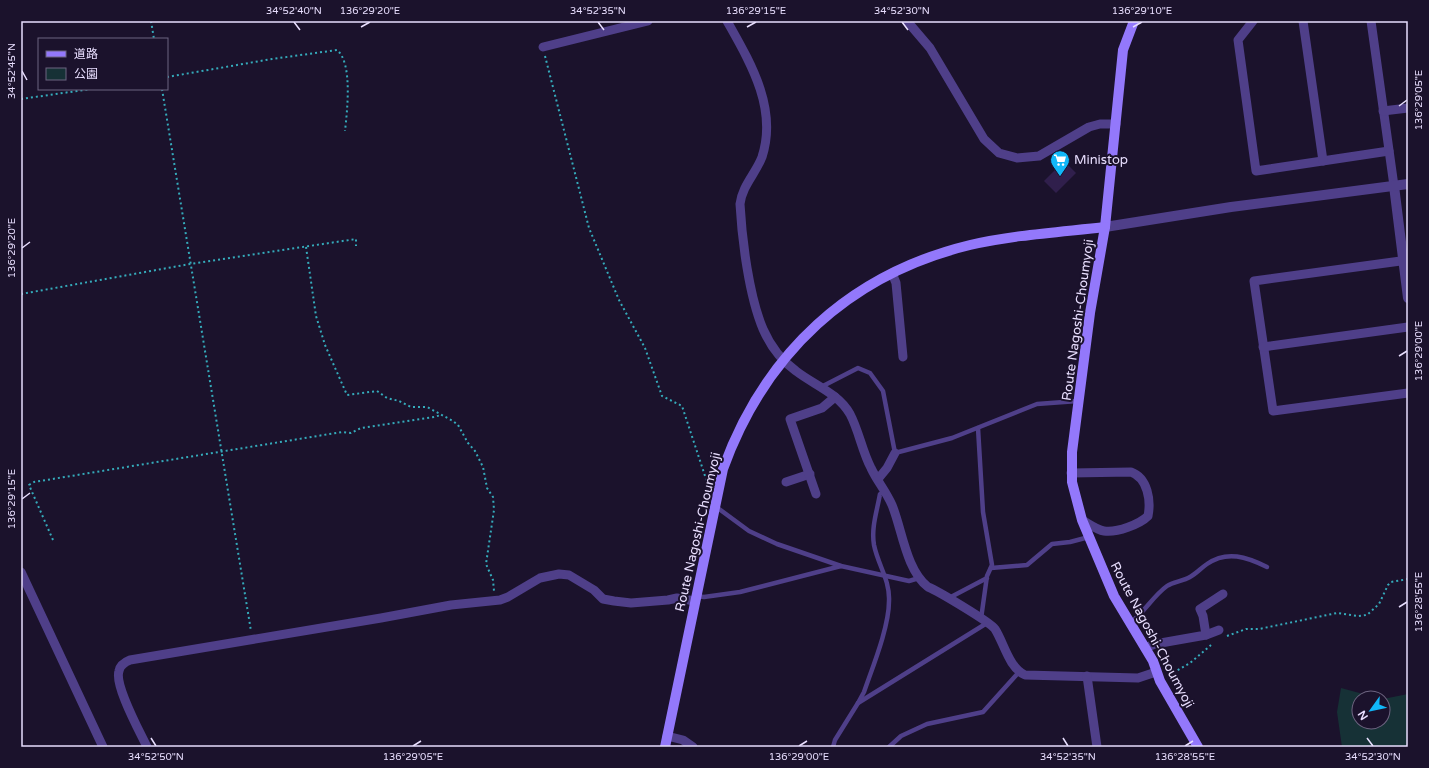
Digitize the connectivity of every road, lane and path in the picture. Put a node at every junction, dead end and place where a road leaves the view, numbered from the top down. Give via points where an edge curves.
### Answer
1 (151, 21) edge
2 (648, 21) edge
3 (727, 21) edge
4 (907, 21) edge
5 (1134, 21) edge
6 (1253, 21) edge
7 (1303, 21) edge
8 (1371, 21) edge
9 (154, 38) edge
10 (543, 47) joint
11 (168, 77) edge
12 (85, 90) edge
13 (162, 90) edge
14 (21, 100) edge
15 (1408, 108) edge
16 (1383, 111) junction
17 (1116, 124) junction
18 (346, 131) dead end
19 (1389, 151) junction
20 (1323, 161) junction
21 (1408, 184) edge
22 (1394, 186) junction
23 (1105, 226) junction
24 (356, 246) dead end
25 (306, 247) junction
26 (1405, 260) edge
27 (190, 264) junction
28 (892, 273) junction
29 (21, 294) edge
30 (1408, 298) edge
31 (1408, 327) edge
32 (1263, 347) junction
33 (903, 357) dead end
34 (783, 359) junction
35 (821, 387) junction
36 (1408, 393) edge
37 (835, 397) junction
38 (1079, 401) junction
39 (441, 415) junction
40 (978, 428) junction
41 (222, 452) junction
42 (895, 454) junction
43 (1072, 473) junction
44 (810, 474) junction
45 (878, 480) junction
46 (786, 482) dead end
47 (885, 492) junction
48 (816, 494) dead end
49 (715, 506) junction
50 (1082, 520) junction
51 (1089, 536) junction
52 (53, 540) dead end
53 (841, 566) junction
54 (1267, 567) dead end
55 (992, 568) junction
56 (21, 572) edge
57 (886, 577) junction
58 (919, 578) junction
59 (987, 578) junction
60 (1408, 579) edge
61 (1223, 594) dead end
62 (696, 598) junction
63 (948, 599) junction
64 (493, 601) junction
65 (984, 621) junction
66 (1130, 623) junction
67 (1221, 634) joint
68 (1206, 636) junction
69 (252, 640) junction
70 (1217, 642) dead end
71 (1145, 648) junction
72 (1019, 672) junction
73 (1087, 676) junction
74 (1158, 677) junction
75 (858, 703) junction
76 (667, 736) junction
77 (103, 747) edge
78 (147, 747) edge
79 (665, 747) edge
80 (694, 747) edge
81 (833, 747) edge
82 (889, 747) edge
83 (1097, 747) edge
84 (1198, 747) edge

1 - 9 path
2 - 10 street
3 - 34 street via 753,69 764,102 766,137 763,152 754,175 741,197 740,212 750,278 760,321 768,339
4 - 17 street via 930,48 984,139 999,153 1017,158 1039,156 1089,127
5 - 17 main road via 1123,50
6 - 20 street via 1238,40 1256,172
7 - 20 street
8 - 16 street
10 - 49 path via 589,228 618,300 645,348 662,396 682,406
11 - 18 path via 337,50 345,67 349,92
12 - 14 path
13 - 27 path
15 - 16 street
16 - 19 street
17 - 23 main road
19 - 20 street
19 - 22 street
21 - 22 street
22 - 23 street
22 - 26 street
23 - 28 main road, Route Nagoshi-Choumyoji via 970,245 927,258
23 - 38 main road, Route Nagoshi-Choumyoji
24 - 25 path via 356,239
25 - 27 path
25 - 39 path via 316,316 325,345 347,395 377,391 387,398 400,400 411,407 427,407
26 - 30 street
26 - 32 street via 1254,281
27 - 29 path
27 - 41 path
28 - 33 street via 896,283
28 - 34 main road, Route Nagoshi-Choumyoji via 859,291 814,325
31 - 32 street
32 - 36 street via 1273,411
34 - 35 street
34 - 49 main road, Route Nagoshi-Choumyoji via 740,426 723,469
35 - 37 street
35 - 42 lane via 858,368 870,373 882,391
37 - 44 street via 822,408 790,419
37 - 45 street via 850,414 870,468
38 - 40 lane via 1037,404
38 - 43 main road, Route Nagoshi-Choumyoji via 1072,452
39 - 41 path via 361,428 351,433 342,432
39 - 64 path via 458,425 475,451 483,467 487,488 493,497 494,510 486,564 493,580
40 - 42 lane
40 - 55 lane via 983,512
41 - 52 path via 34,482 29,485
41 - 69 path
42 - 45 street
43 - 50 main road, Route Nagoshi-Choumyoji via 1073,490
43 - 50 street via 1132,472 1140,476 1148,493 1149,511 1143,520 1106,532
44 - 46 street
44 - 48 street
45 - 47 street
47 - 57 lane via 880,494 872,529 874,546
47 - 58 street
49 - 53 lane via 760,537
49 - 62 main road, Route Nagoshi-Choumyoji
50 - 51 main road, Route Nagoshi-Choumyoji
51 - 55 lane via 1052,544 1027,565
51 - 66 main road, Route Nagoshi-Choumyoji via 1114,596
53 - 57 lane
53 - 62 lane via 740,592
54 - 66 lane via 1246,557 1215,560 1191,577 1168,586
55 - 59 lane
56 - 77 street
57 - 58 lane via 909,581
57 - 75 lane via 890,600 888,615 867,685
58 - 63 street via 928,587
59 - 63 lane
59 - 65 lane
60 - 67 path via 1391,582 1379,604 1368,615 1337,613 1273,627
61 - 68 street via 1200,609
62 - 64 street via 631,603 614,601 603,599 594,590 569,575 559,574 540,578 508,597
62 - 76 main road, Route Nagoshi-Choumyoji
63 - 65 street
64 - 69 street via 451,605
65 - 72 street via 995,629
65 - 75 lane
66 - 71 main road, Route Nagoshi-Choumyoji
67 - 68 street
68 - 71 street
69 - 78 street via 124,663 119,670 119,685
70 - 74 path via 1190,663
71 - 74 main road, Route Nagoshi-Choumyoji
72 - 73 street via 1030,675
72 - 82 lane via 983,712 927,724 897,739
73 - 74 street
73 - 83 street
74 - 84 main road, Route Nagoshi-Choumyoji
75 - 81 lane
76 - 79 main road, Route Nagoshi-Choumyoji
76 - 80 street via 683,740

